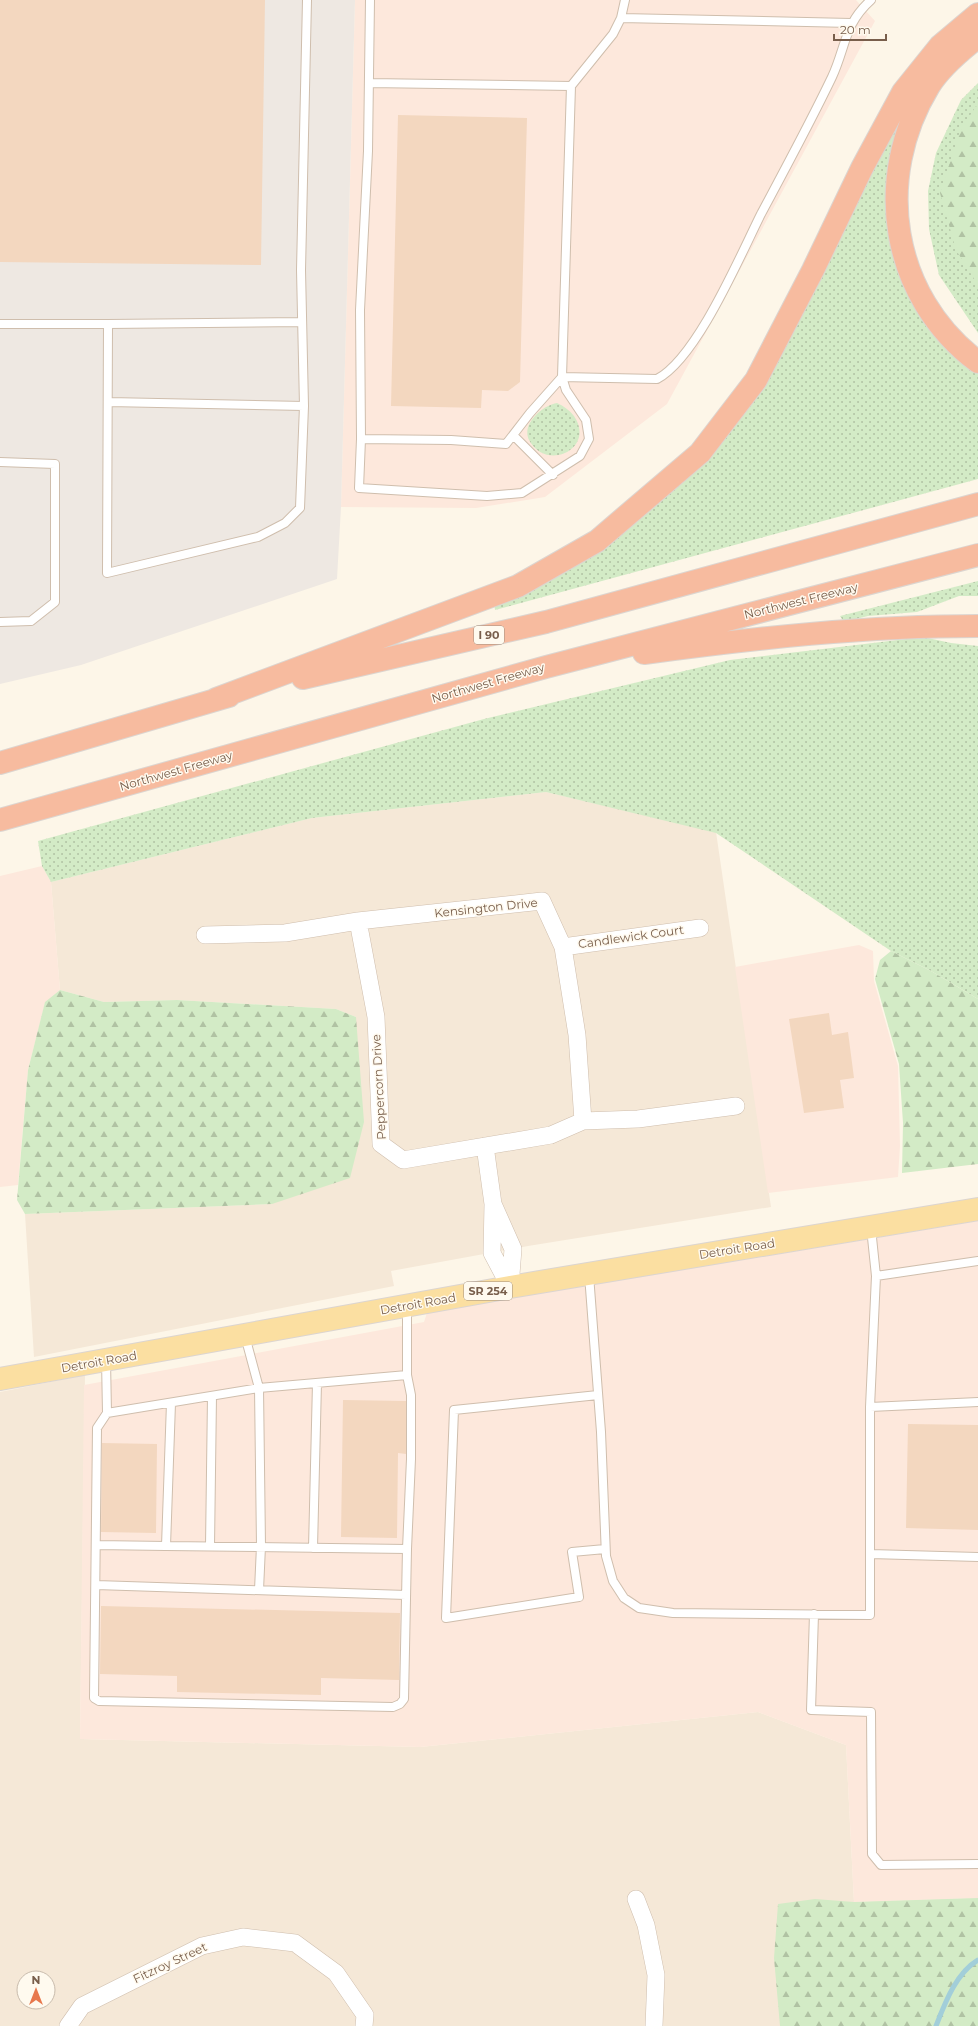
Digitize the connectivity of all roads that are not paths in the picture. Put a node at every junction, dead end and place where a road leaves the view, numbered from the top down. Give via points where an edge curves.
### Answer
1 (307, 0) edge
2 (370, 0) edge
3 (625, 0) edge
4 (871, 0) edge
5 (978, 14) edge
6 (621, 18) junction
7 (851, 23) junction
8 (978, 37) edge
9 (369, 83) junction
10 (571, 86) junction
11 (302, 322) junction
12 (0, 324) edge
13 (108, 324) junction
14 (978, 362) edge
15 (562, 377) junction
16 (109, 402) junction
17 (304, 406) junction
18 (513, 435) junction
19 (361, 439) junction
20 (0, 462) edge
21 (553, 475) junction
22 (978, 504) edge
23 (978, 555) edge
24 (0, 622) edge
25 (978, 626) edge
26 (546, 667) junction
27 (216, 699) junction
28 (0, 763) edge
29 (0, 820) edge
30 (358, 921) junction
31 (700, 928) dead end
32 (205, 935) dead end
33 (563, 947) junction
34 (736, 1106) dead end
35 (583, 1121) junction
36 (485, 1146) junction
37 (978, 1209) edge
38 (870, 1227) junction
39 (978, 1261) edge
40 (588, 1274) junction
41 (876, 1276) junction
42 (510, 1287) junction
43 (407, 1306) junction
44 (245, 1335) junction
45 (106, 1360) junction
46 (407, 1376) junction
47 (0, 1379) edge
48 (317, 1383) junction
49 (259, 1388) junction
50 (598, 1395) junction
51 (212, 1396) junction
52 (978, 1402) edge
53 (171, 1403) junction
54 (870, 1407) junction
55 (108, 1413) junction
56 (96, 1546) junction
57 (166, 1546) junction
58 (210, 1546) junction
59 (261, 1546) junction
60 (313, 1548) junction
61 (407, 1549) junction
62 (605, 1549) junction
63 (870, 1554) junction
64 (978, 1557) edge
65 (96, 1586) junction
66 (259, 1590) junction
67 (406, 1595) junction
68 (814, 1614) junction
69 (978, 1864) edge
70 (636, 1899) dead end
71 (68, 2026) edge
72 (364, 2026) edge
73 (654, 2026) edge

1 - 11 lane
2 - 9 lane
3 - 6 lane
4 - 7 lane
5 - 27 highway via 940,46 903,92 756,380 700,453 597,541 518,586
6 - 7 lane
6 - 10 lane via 614,34
7 - 15 lane via 833,75 803,134 724,288 703,326 678,362 657,379
8 - 14 highway via 957,53 930,85 909,126 897,170 896,212 902,253 918,293 938,324
9 - 10 lane
9 - 19 lane via 360,310
10 - 15 lane
11 - 13 lane
11 - 17 lane
12 - 13 lane
13 - 16 lane
15 - 18 lane
15 - 21 lane via 566,390 586,420 589,439 580,456
16 - 17 lane
16 - 17 lane via 107,573 258,537 285,524 300,508
18 - 19 lane via 506,444 451,440
18 - 21 lane
19 - 21 lane via 359,488 487,496 522,493
20 - 24 lane via 55,464 55,602 31,621
22 - 27 highway, I 90 via 546,622
23 - 26 highway, Northwest Freeway
25 - 26 highway via 918,626 817,633 721,643
26 - 29 highway, Northwest Freeway
27 - 28 highway, I 90
30 - 32 street, Kensington Drive via 285,933
30 - 33 street, Kensington Drive via 542,901
30 - 36 street, Peppercorn Drive via 376,1017 381,1144 403,1160
31 - 33 street, Candlewick Court
33 - 35 street, Kensington Drive via 577,1035
34 - 35 street, Peppercorn Drive via 638,1119
35 - 36 street, Peppercorn Drive via 551,1135
36 - 42 street via 493,1204 492,1253
37 - 38 main road, Detroit Road / SR 254
38 - 40 main road, Detroit Road / SR 254
38 - 41 lane
39 - 41 lane
40 - 42 main road, Detroit Road / SR 254
40 - 50 lane
41 - 54 lane
42 - 43 main road, Detroit Road / SR 254
43 - 44 main road, Detroit Road / SR 254
43 - 46 lane
44 - 45 main road, Detroit Road / SR 254
44 - 49 lane
45 - 47 main road, Detroit Road / SR 254
45 - 55 lane
46 - 48 lane
46 - 61 lane via 411,1395 411,1459
48 - 49 lane
48 - 60 lane
49 - 51 lane
49 - 59 lane
50 - 62 lane
50 - 62 lane via 454,1410 446,1618 579,1597 572,1552
51 - 53 lane
51 - 58 lane
52 - 54 lane
53 - 55 lane
53 - 57 lane
54 - 63 lane
55 - 56 lane via 97,1428
56 - 57 lane
56 - 65 lane
57 - 58 lane
58 - 59 lane
59 - 60 lane
59 - 66 lane
60 - 61 lane
61 - 67 lane
62 - 68 lane via 613,1581 624,1598 639,1608 673,1613
63 - 64 lane
63 - 68 lane via 870,1615
65 - 66 lane
65 - 67 lane via 94,1698 99,1701 394,1707 404,1699
66 - 67 lane
68 - 69 lane via 811,1710 871,1712 872,1854 881,1865
70 - 73 street via 646,1925 656,1975
71 - 72 street, Fitzroy Street via 82,2006 202,1946 243,1937 295,1943 336,1973 364,2015

